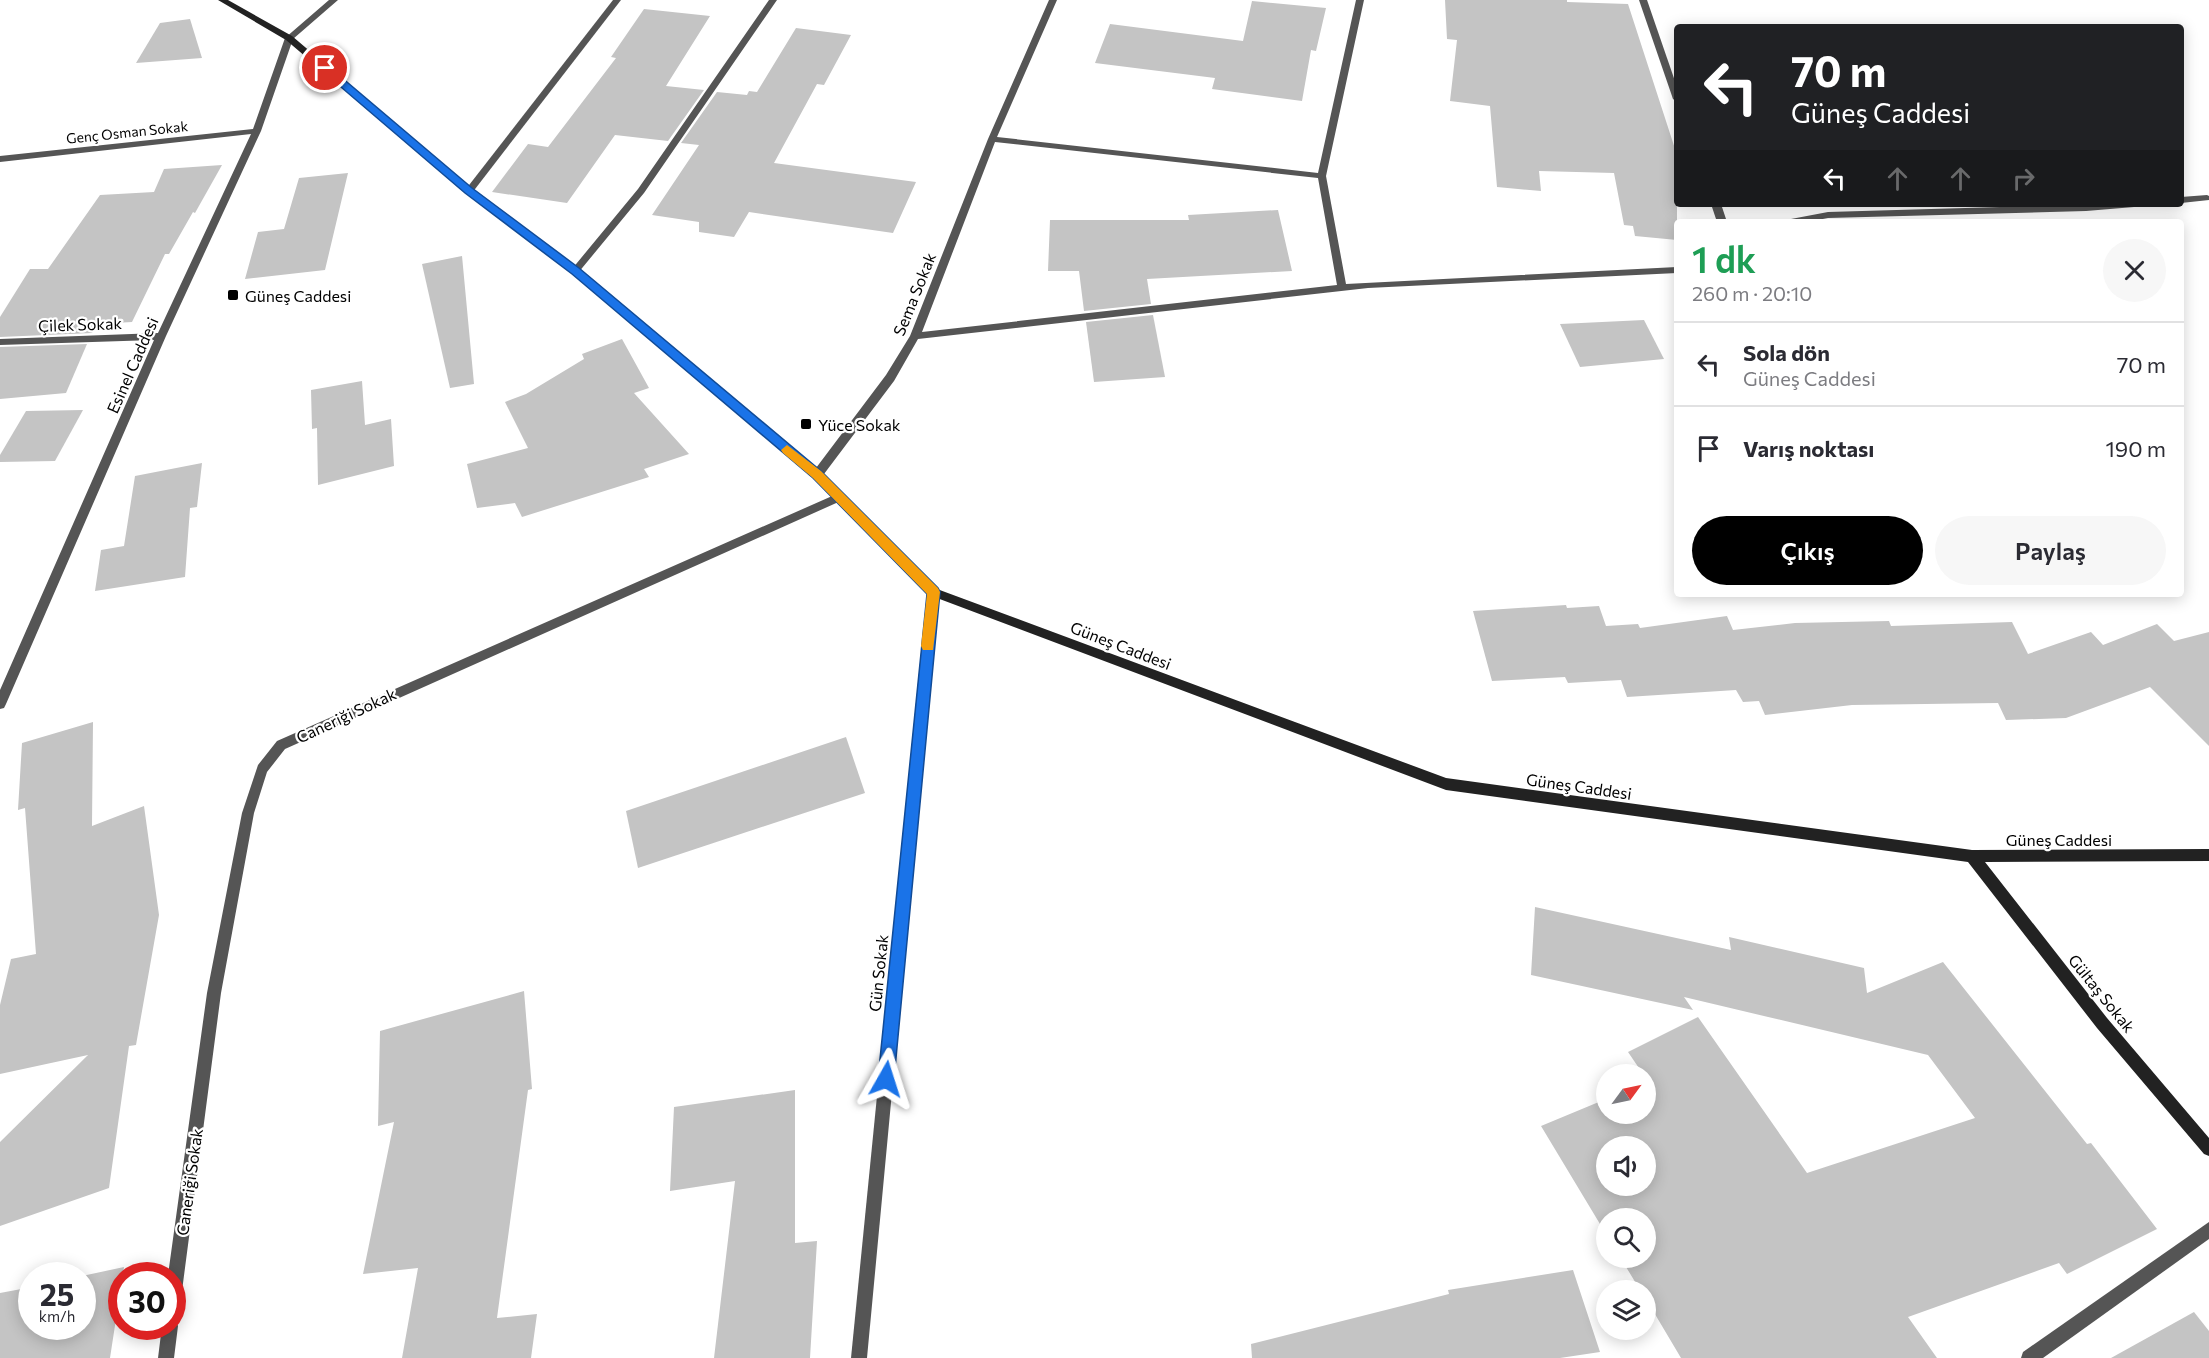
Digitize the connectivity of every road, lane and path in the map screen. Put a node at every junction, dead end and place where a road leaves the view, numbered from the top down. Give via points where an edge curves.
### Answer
1 (222, 0) edge
2 (334, 0) edge
3 (617, 0) edge
4 (773, 0) edge
5 (1053, 0) edge
6 (1360, 0) edge
7 (1642, 0) edge
8 (289, 38) junction
9 (1674, 83) edge
10 (257, 131) junction
11 (992, 139) junction
12 (0, 159) edge
13 (1322, 176) junction
14 (469, 191) junction
15 (2208, 198) edge
16 (2184, 200) edge
17 (2098, 207) edge
18 (1807, 219) edge
19 (1674, 270) edge
20 (575, 271) junction
21 (1342, 289) junction
22 (161, 336) junction
23 (915, 336) junction
24 (0, 342) edge
25 (817, 475) junction
26 (839, 497) junction
27 (933, 592) junction
28 (0, 704) edge
29 (2209, 855) edge
30 (1972, 856) junction
31 (2209, 1149) edge
32 (2209, 1230) edge
33 (178, 1262) edge
34 (168, 1340) edge
35 (166, 1358) edge
36 (859, 1358) edge
37 (2030, 1358) edge

1 - 8 main road, Güneş Caddesi
2 - 8 street
3 - 14 street
4 - 20 street via 641,191
5 - 11 street, Sema Sokak
6 - 13 street
7 - 9 street
8 - 10 street, Esinel Caddesi
8 - 14 main road, Güneş Caddesi
10 - 12 street, Genç Osman Sokak
10 - 22 street, Esinel Caddesi
11 - 13 street
11 - 23 street, Sema Sokak
13 - 21 street
14 - 20 main road, Güneş Caddesi
15 - 16 street
17 - 18 street via 1828,215
19 - 21 street
20 - 25 main road, Güneş Caddesi
21 - 23 street
22 - 24 street, Çilek Sokak
22 - 28 street, Esinel Caddesi
23 - 25 street, Sema Sokak via 890,378
25 - 26 main road, Güneş Caddesi
26 - 27 main road, Güneş Caddesi
26 - 33 street, Caneriği Sokak via 281,745 262,769 248,813 214,993
27 - 30 main road, Güneş Caddesi via 1446,784
27 - 36 street, Gün Sokak
29 - 30 main road, Güneş Caddesi
30 - 31 main road, Gültaş Sokak via 2102,1023
32 - 37 street
34 - 35 street

